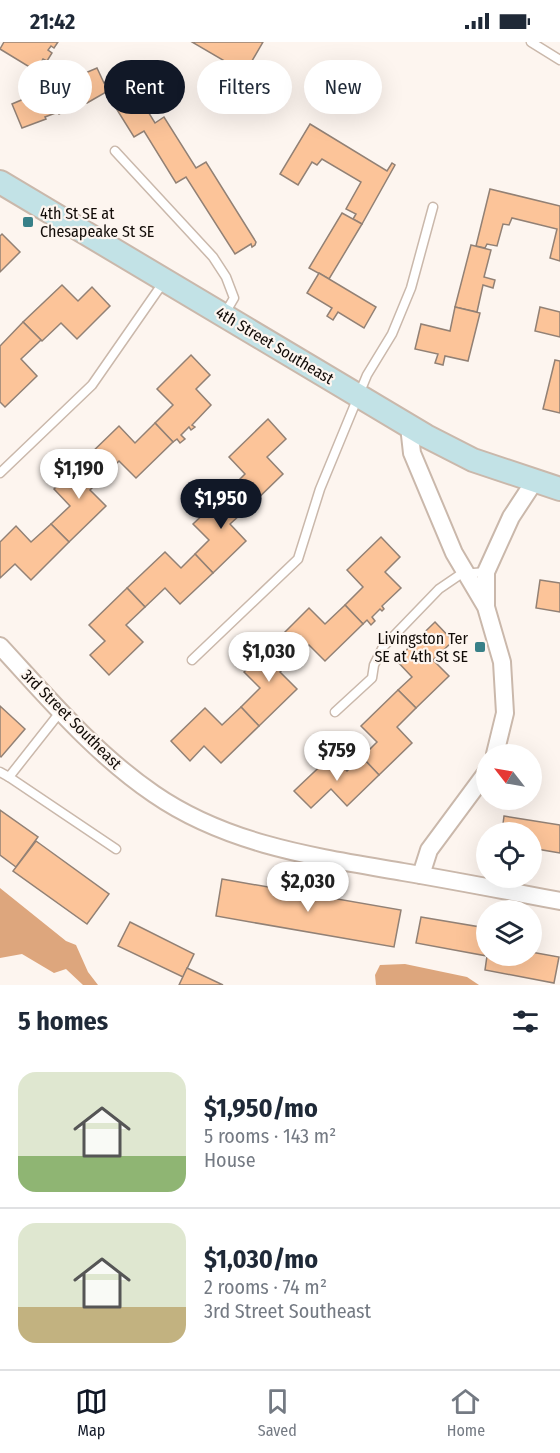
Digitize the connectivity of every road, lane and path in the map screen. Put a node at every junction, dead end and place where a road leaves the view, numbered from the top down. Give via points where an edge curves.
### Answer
1 (531, 42) edge
2 (560, 60) edge
3 (115, 151) dead end
4 (0, 182) edge
5 (433, 207) dead end
6 (165, 280) junction
7 (224, 315) junction
8 (360, 396) junction
9 (409, 426) junction
10 (0, 473) edge
11 (534, 482) junction
12 (560, 489) edge
13 (486, 572) junction
14 (465, 573) junction
15 (486, 607) junction
16 (0, 646) edge
17 (192, 660) dead end
18 (61, 711) junction
19 (336, 712) dead end
20 (497, 744) edge
21 (0, 772) edge
22 (9, 777) junction
23 (476, 787) edge
24 (116, 849) dead end
25 (421, 875) junction
26 (560, 900) edge

1 - 2 lane
3 - 7 lane via 213,257 234,298
4 - 6 street, 4th Street Southeast
5 - 8 lane via 411,288
6 - 7 street, 4th Street Southeast
6 - 10 lane via 92,385
7 - 8 street, 4th Street Southeast
8 - 9 street, 4th Street Southeast
8 - 17 lane via 320,489 298,559
9 - 11 street, 4th Street Southeast via 472,460
9 - 14 street via 412,453
11 - 12 street, 4th Street Southeast
11 - 13 street
13 - 14 lane
13 - 15 street
14 - 15 street
14 - 19 lane via 439,589 383,647 372,678
15 - 20 street via 505,683 505,713
16 - 18 street, 3rd Street Southeast
18 - 22 lane
18 - 25 street, 3rd Street Southeast via 132,778 208,824 281,850
21 - 22 lane
22 - 24 lane
23 - 25 street via 429,850
25 - 26 street, 3rd Street Southeast

